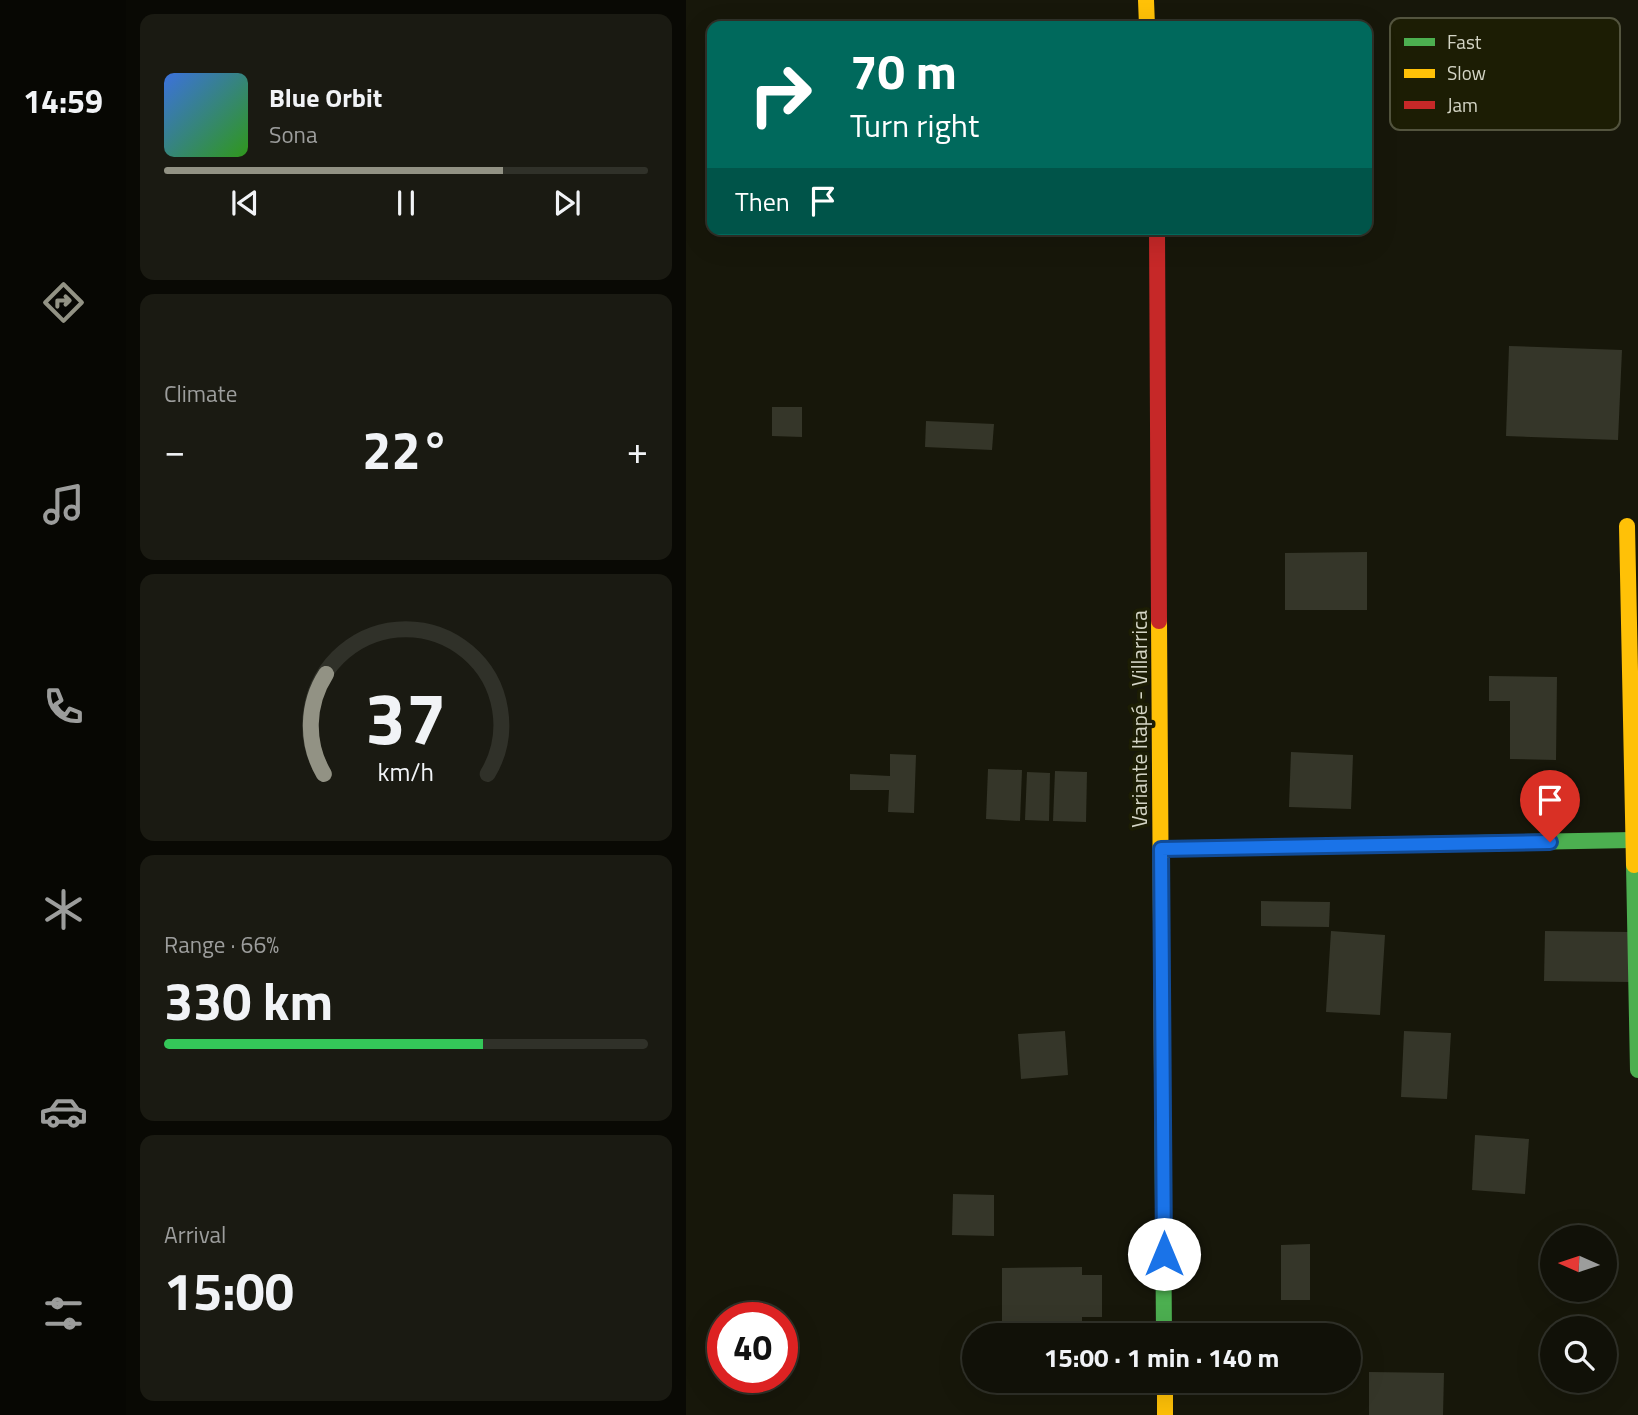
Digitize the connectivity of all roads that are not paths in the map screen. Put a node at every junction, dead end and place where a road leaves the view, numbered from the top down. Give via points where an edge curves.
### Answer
1 (1146, 0) edge
2 (1147, 21) edge
3 (1157, 235) edge
4 (1627, 526) dead end
5 (1633, 840) junction
6 (1161, 849) junction
7 (1638, 1070) edge
8 (1164, 1323) edge
9 (1165, 1393) edge
10 (1165, 1415) edge

1 - 2 street
3 - 6 street, Variante Itapé - Villarrica
4 - 5 street
5 - 6 street
5 - 7 street
6 - 8 street, Variante Itapé - Villarrica
9 - 10 street

